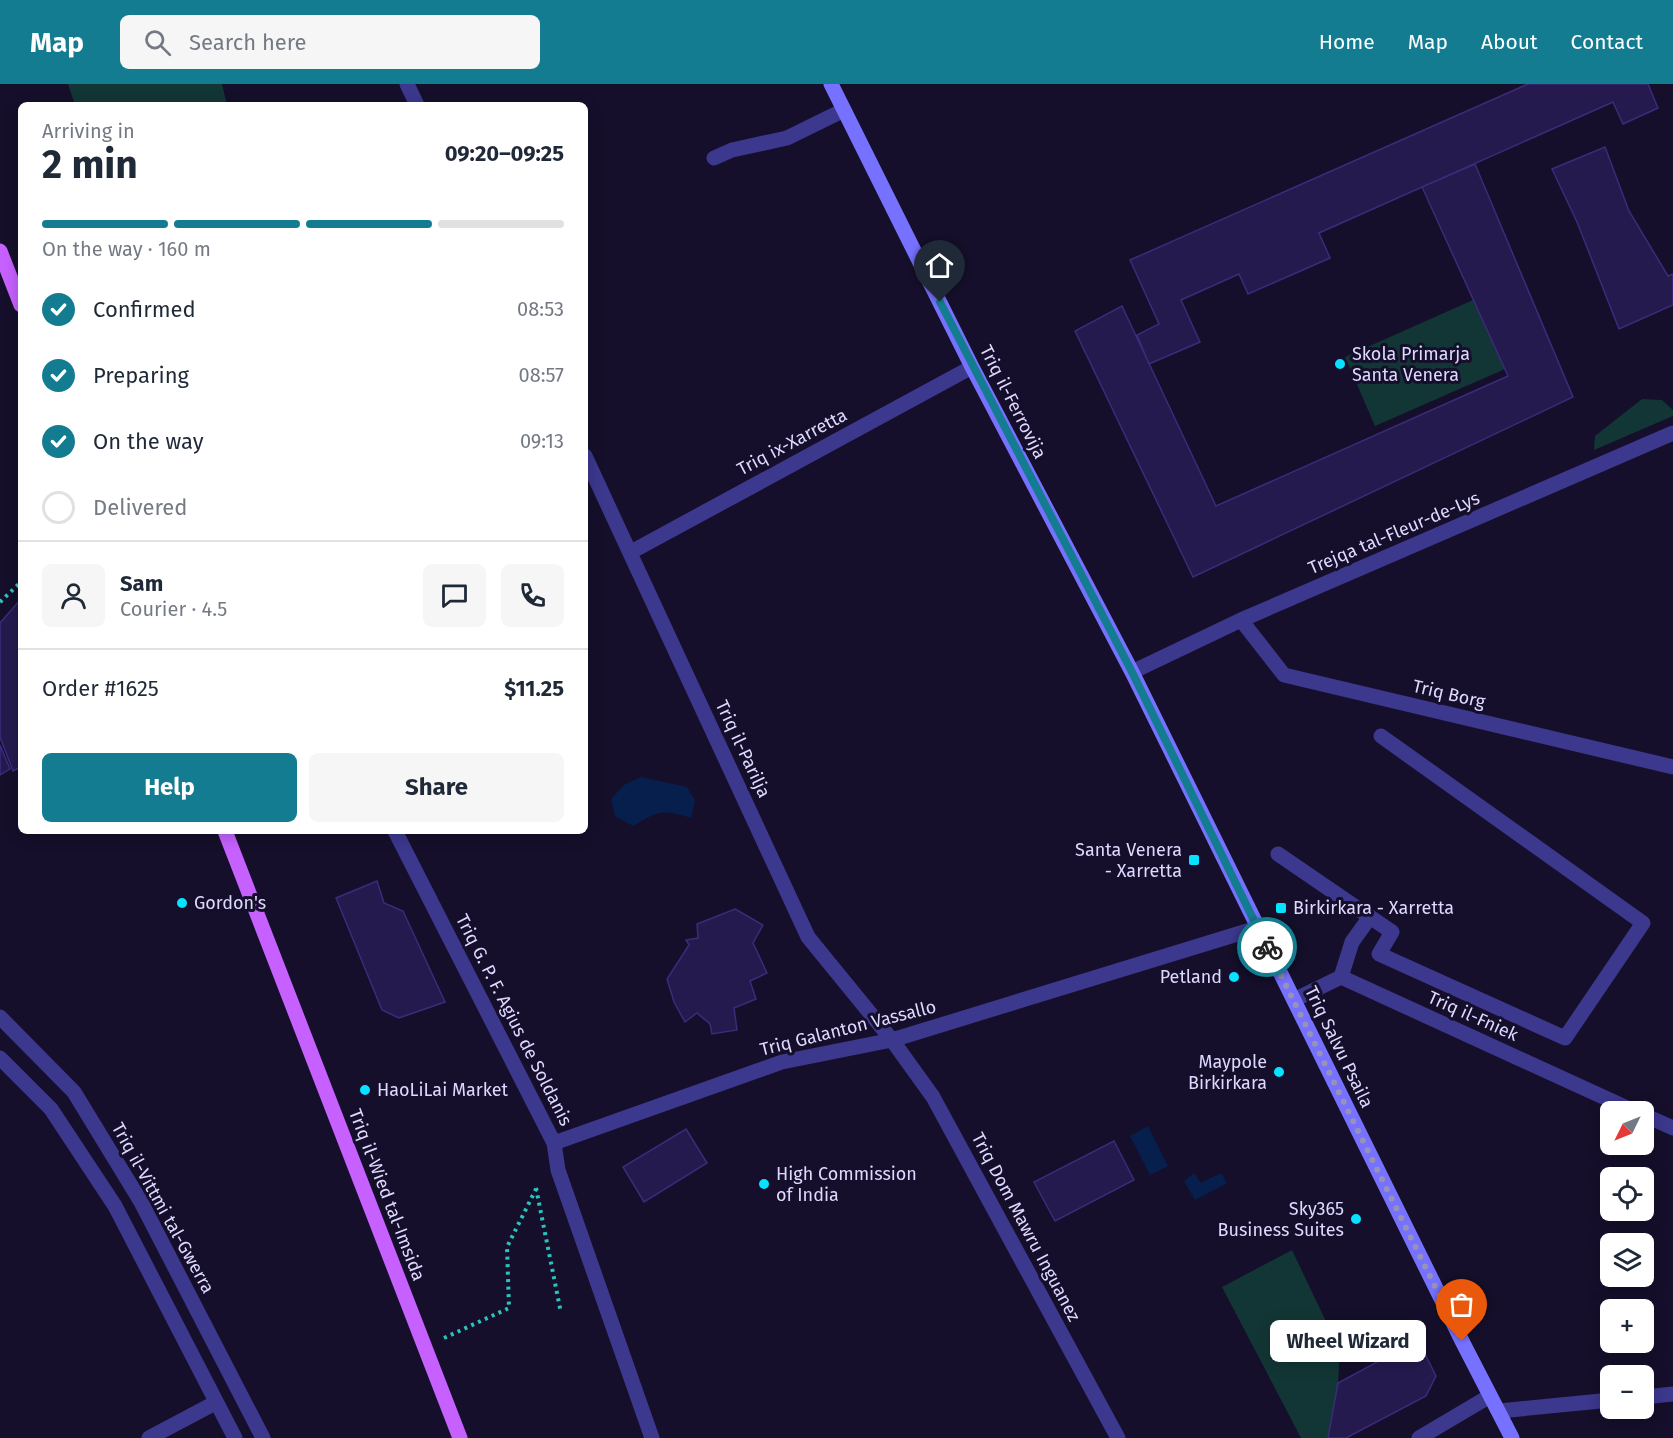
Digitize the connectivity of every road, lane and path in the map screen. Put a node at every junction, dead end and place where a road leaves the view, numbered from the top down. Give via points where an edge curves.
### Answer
1 (406, 84) edge
2 (831, 84) edge
3 (415, 102) edge
4 (844, 110) junction
5 (714, 158) dead end
6 (0, 251) edge
7 (18, 297) edge
8 (972, 367) junction
9 (1673, 433) edge
10 (588, 462) edge
11 (631, 552) junction
12 (18, 585) edge
13 (0, 602) edge
14 (1241, 621) junction
15 (1132, 672) junction
16 (1381, 736) dead end
17 (1673, 767) edge
18 (226, 834) edge
19 (397, 834) edge
20 (1278, 854) dead end
21 (1370, 917) junction
22 (1257, 928) junction
23 (1341, 977) junction
24 (1294, 1000) junction
25 (0, 1017) edge
26 (892, 1040) junction
27 (0, 1058) edge
28 (1612, 1101) edge
29 (1654, 1119) edge
30 (1673, 1128) edge
31 (554, 1143) junction
32 (558, 1170) junction
33 (536, 1187) junction
34 (561, 1313) dead end
35 (425, 1347) junction
36 (1673, 1394) edge
37 (1490, 1396) junction
38 (1654, 1396) edge
39 (1600, 1401) edge
40 (215, 1403) junction
41 (1499, 1411) junction
42 (149, 1438) edge
43 (235, 1438) edge
44 (263, 1438) edge
45 (460, 1438) edge
46 (652, 1438) edge
47 (1118, 1438) edge
48 (1419, 1438) edge
49 (1512, 1438) edge

1 - 3 street
2 - 4 main road, Triq il-Ferrovija
4 - 5 street via 788,138 732,150
4 - 8 main road, Triq il-Ferrovija
6 - 7 main road
8 - 11 street, Triq ix-Xarretta
8 - 15 main road, Triq il-Ferrovija
9 - 14 street, Trejqa tal-Fleur-de-Lys
10 - 11 street, Triq il-Parilja
11 - 26 street, Triq il-Parilja via 808,937
12 - 13 path
14 - 15 street, Trejqa tal-Fleur-de-Lys
14 - 17 street, Triq Borg via 1284,675
15 - 22 main road, Triq Salvu Psaila
16 - 21 street via 1643,923 1566,1038 1379,954 1392,932
18 - 35 main road, Triq il-Wied tal-Imsida
19 - 31 street, Triq G. P. F. Agius de Soldanis
20 - 21 street
21 - 23 street via 1353,942
22 - 24 main road, Triq Salvu Psaila
22 - 26 street, Triq Galanton Vassallo
23 - 24 street
23 - 28 street, Triq il-Fniek
24 - 37 main road, Triq Salvu Psaila
25 - 44 street, Triq il-Vittmi tal-Gwerra via 74,1092 141,1202
26 - 31 street, Triq Galanton Vassallo via 782,1062
26 - 47 street, Triq Dom Mawru Inguanez via 933,1097
27 - 40 street via 51,1109 115,1206
29 - 30 street
31 - 32 street, Triq G. P. F. Agius de Soldanis
32 - 33 path
32 - 46 street, Triq G. P. F. Agius de Soldanis
33 - 34 path
33 - 35 path via 507,1247 509,1308
35 - 45 main road, Triq il-Wied tal-Imsida
36 - 38 street
37 - 41 main road, Triq Salvu Psaila
37 - 48 street
39 - 41 street
40 - 42 street
40 - 43 street
41 - 49 main road, Triq Salvu Psaila

